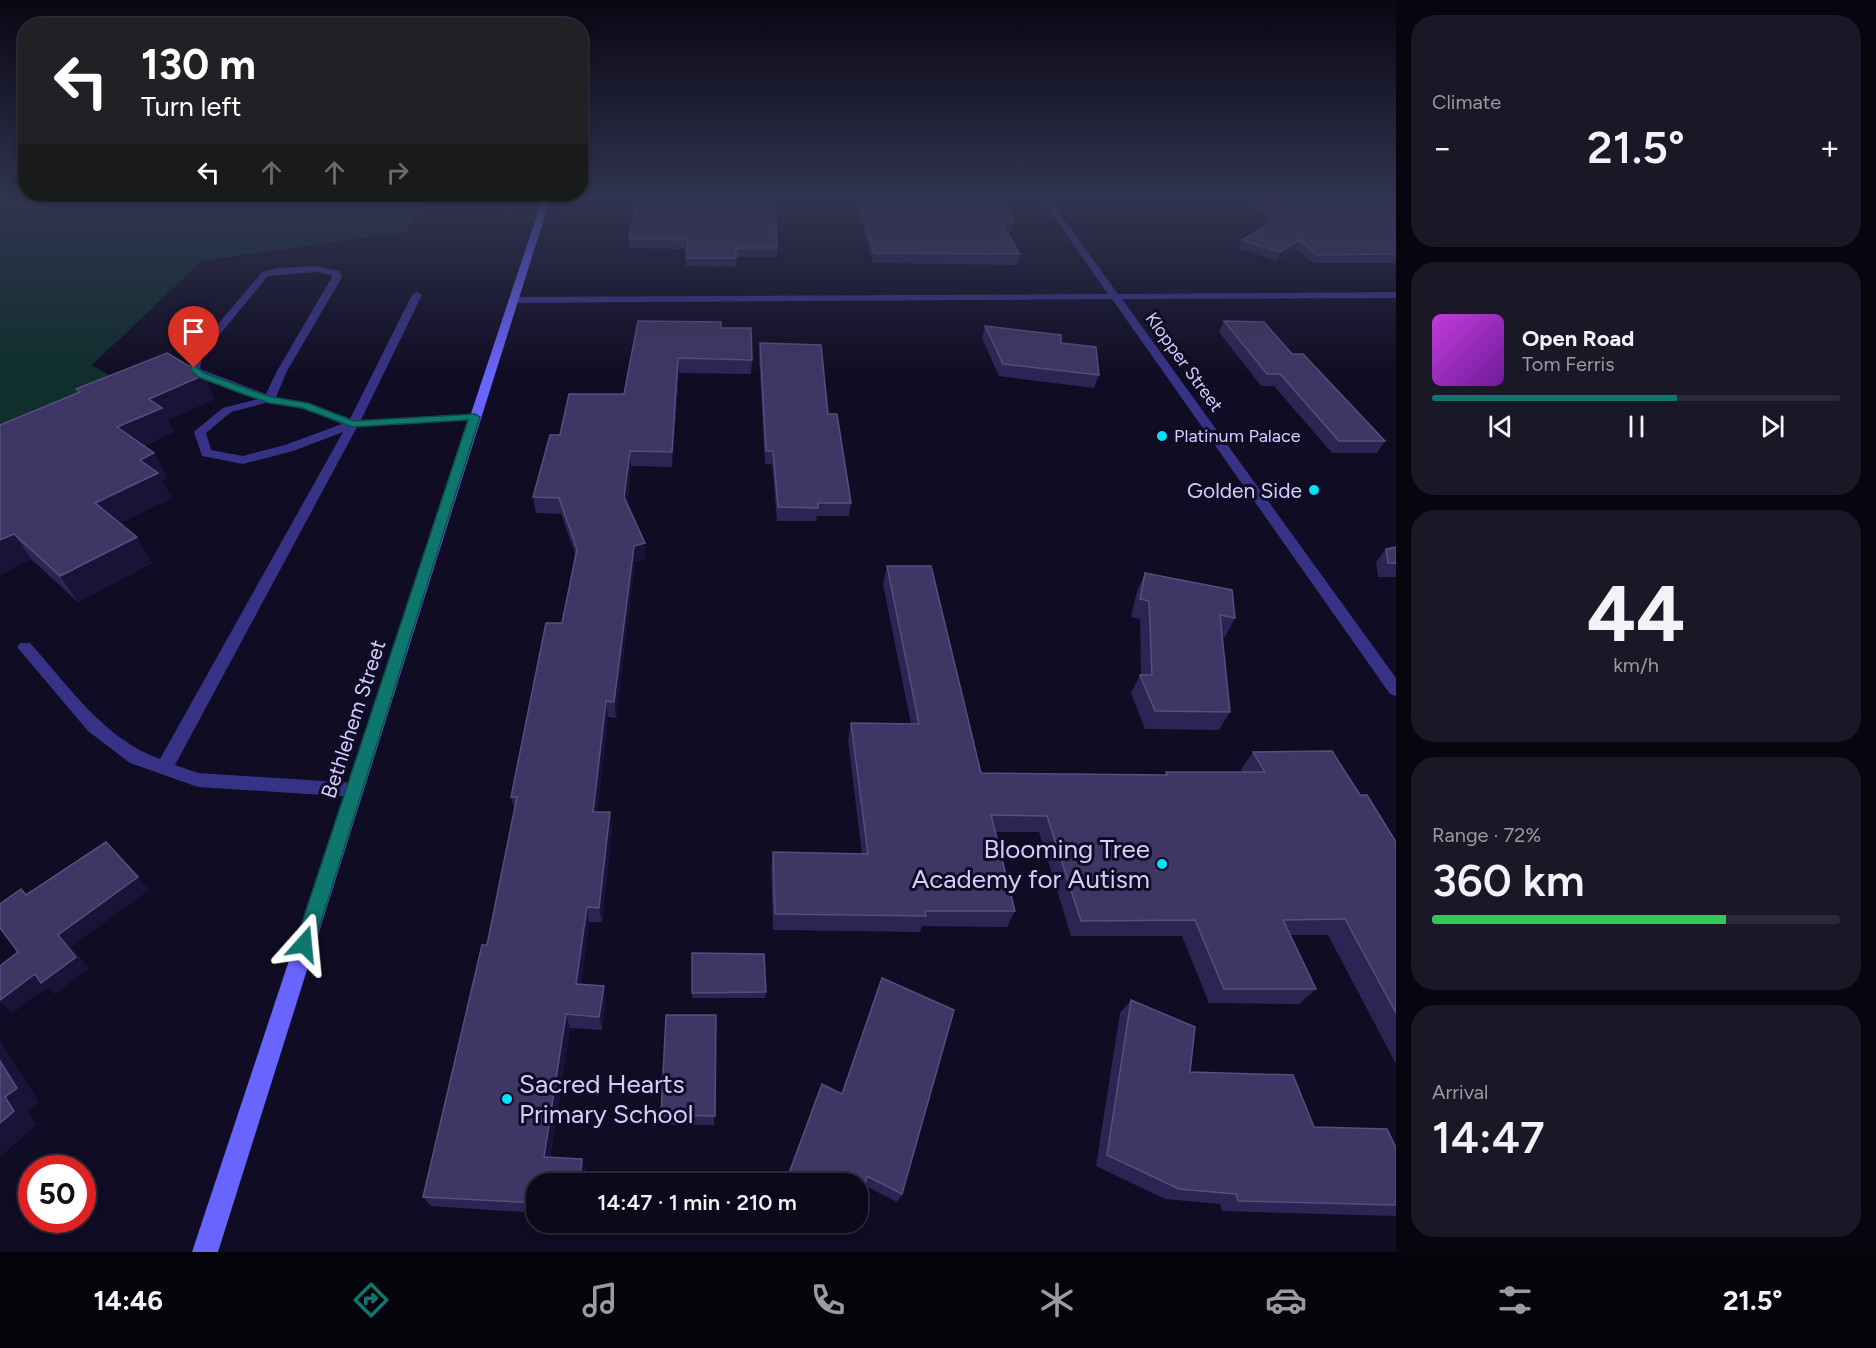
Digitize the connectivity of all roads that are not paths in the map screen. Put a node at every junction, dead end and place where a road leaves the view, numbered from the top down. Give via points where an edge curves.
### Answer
1 (527, 258) edge
2 (1087, 258) edge
3 (417, 295) dead end
4 (1396, 295) edge
5 (1114, 296) junction
6 (513, 300) junction
7 (269, 399) junction
8 (475, 417) junction
9 (353, 424) junction
10 (25, 647) dead end
11 (1396, 690) edge
12 (164, 768) junction
13 (354, 790) junction
14 (205, 1252) edge

1 - 6 main road, Bethlehem Street
2 - 5 street, Klopper Street
3 - 9 street
4 - 5 street
5 - 6 street
5 - 11 street, Klopper Street
6 - 8 main road, Bethlehem Street
7 - 7 street via 334,282 336,273 315,268 265,274 197,355 194,368 201,375
7 - 9 street via 304,405
7 - 9 street via 227,410 200,432 206,453 243,460
8 - 9 street
8 - 13 main road, Bethlehem Street
9 - 12 street
10 - 12 street via 94,726 136,758
12 - 13 street via 198,780
13 - 14 main road, Bethlehem Street

